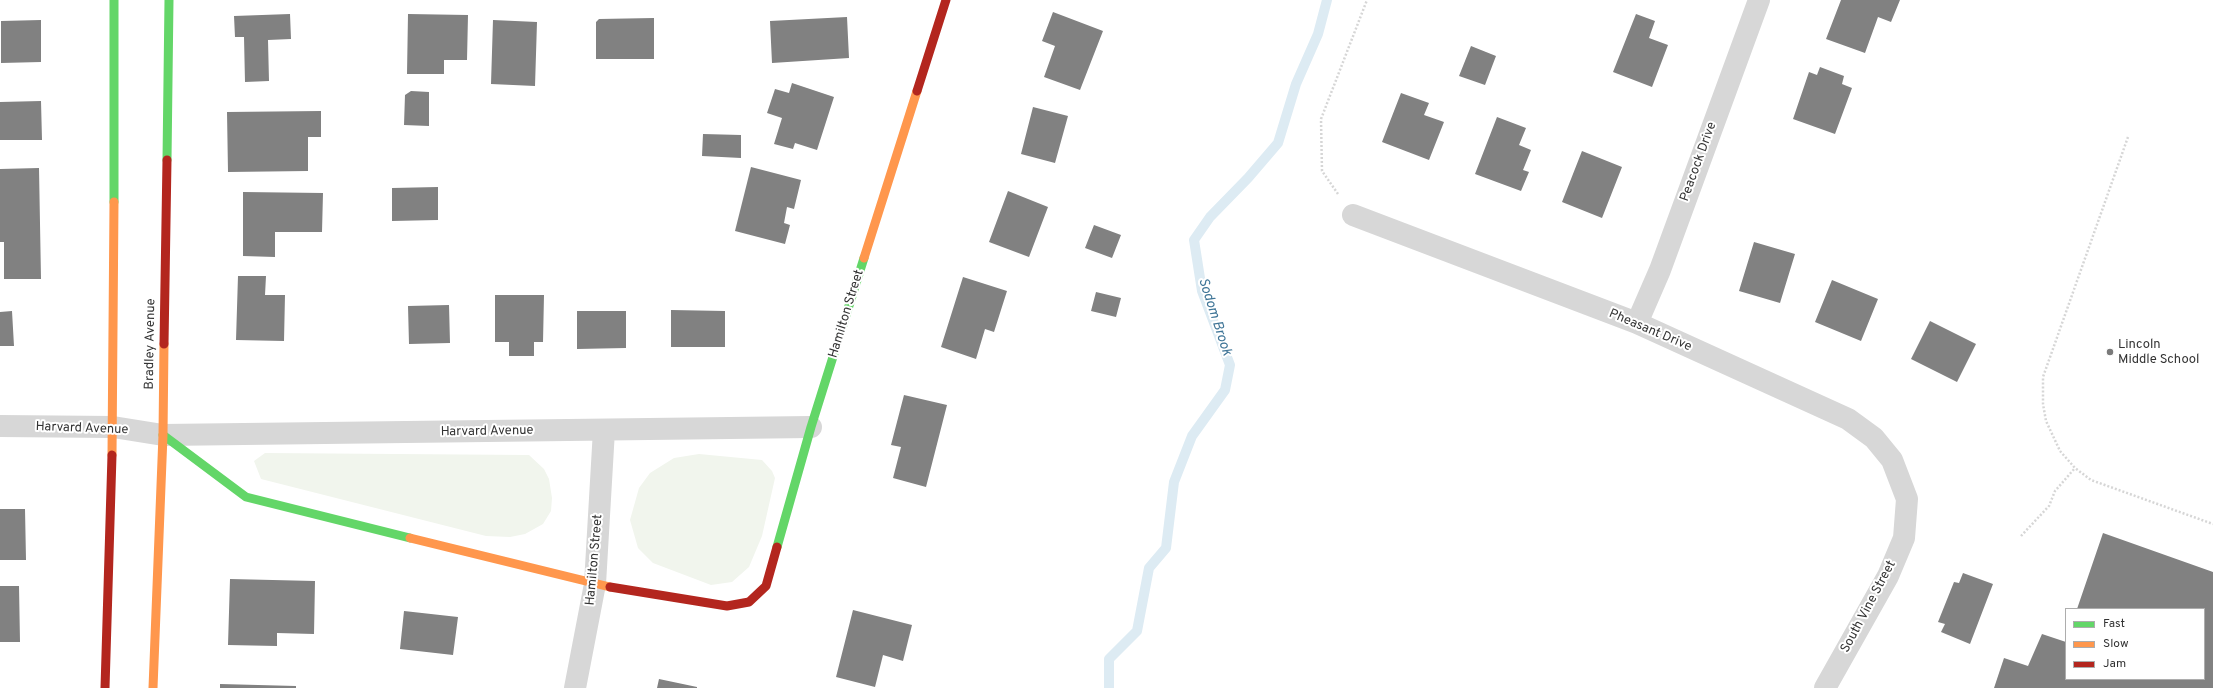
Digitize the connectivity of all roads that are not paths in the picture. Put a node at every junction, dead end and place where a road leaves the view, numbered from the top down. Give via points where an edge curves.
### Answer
1 (114, 0) edge
2 (169, 0) edge
3 (946, 0) edge
4 (1758, 0) edge
5 (1353, 215) road end
6 (1637, 323) junction
7 (0, 426) edge
8 (811, 427) junction
9 (113, 428) junction
10 (604, 430) junction
11 (163, 435) junction
12 (1907, 499) joint
13 (595, 584) junction
14 (727, 606) joint
15 (105, 688) edge
16 (153, 688) edge
17 (575, 688) edge
18 (1825, 688) edge

1 - 9 street
2 - 11 street, Bradley Avenue
3 - 8 street, Hamilton Street
4 - 6 street, Peacock Drive via 1660,270
5 - 6 street, Pheasant Drive
6 - 12 street, Pheasant Drive via 1848,419 1874,438 1892,460
7 - 9 street, Harvard Avenue
8 - 10 street, Harvard Avenue
8 - 14 street, Hamilton Street via 766,586 749,602
9 - 11 street, Harvard Avenue
9 - 15 street
10 - 11 street, Harvard Avenue
10 - 13 street, Hamilton Street
11 - 13 street, Harvard Avenue via 246,497
11 - 16 street, Bradley Avenue
12 - 18 street, South Vine Street via 1904,538 1888,576
13 - 14 street, Harvard Avenue
13 - 17 street, Hamilton Street

